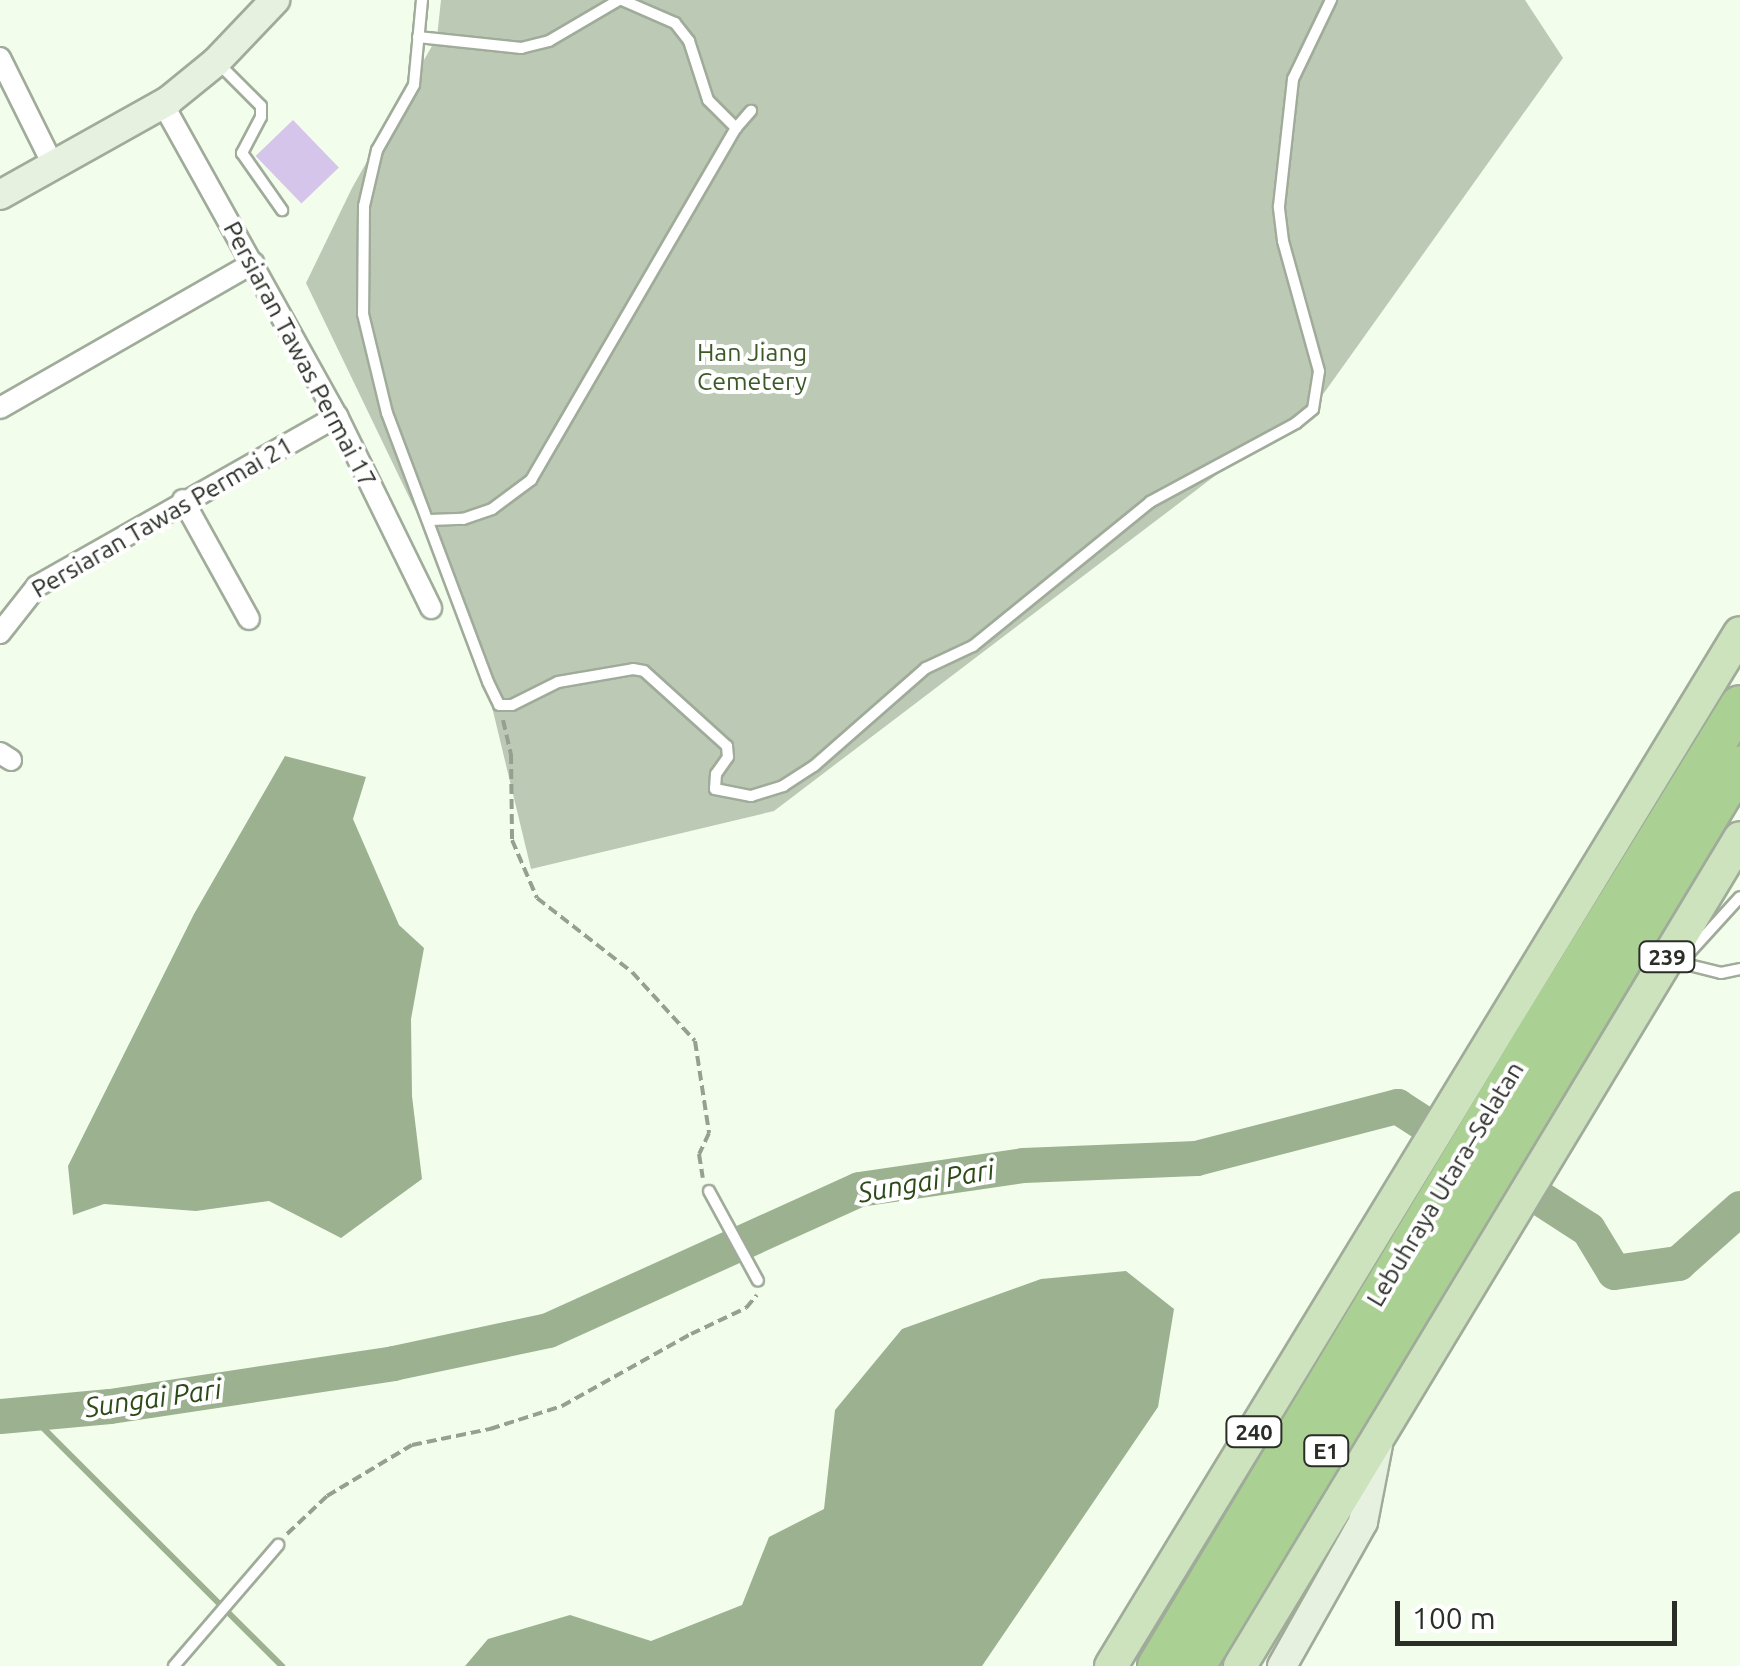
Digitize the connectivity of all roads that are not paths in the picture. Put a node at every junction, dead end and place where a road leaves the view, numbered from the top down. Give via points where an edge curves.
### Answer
1 (276, 0) edge
2 (422, 0) edge
3 (620, 0) edge
4 (1331, 0) edge
5 (418, 36) junction
6 (0, 58) edge
7 (216, 62) junction
8 (163, 104) junction
9 (751, 111) dead end
10 (736, 128) junction
11 (53, 165) junction
12 (0, 195) edge
13 (282, 210) dead end
14 (253, 263) junction
15 (0, 408) edge
16 (338, 416) junction
17 (183, 500) junction
18 (430, 520) junction
19 (431, 608) dead end
20 (249, 619) dead end
21 (0, 633) edge
22 (1740, 633) edge
23 (1740, 706) edge
24 (1740, 765) edge
25 (1740, 838) edge
26 (1740, 898) edge
27 (1681, 963) junction
28 (1740, 968) edge
29 (1651, 984) junction
30 (1546, 1052) junction
31 (709, 1192) road end
32 (1441, 1226) junction
33 (758, 1281) road end
34 (1379, 1438) junction
35 (278, 1545) road end
36 (1279, 1602) junction
37 (174, 1666) edge
38 (1112, 1666) edge
39 (1157, 1666) edge
40 (1196, 1666) edge
41 (1240, 1666) edge
42 (1255, 1666) edge
43 (1282, 1666) edge

1 - 7 street
2 - 5 lane
3 - 5 lane via 550,41 521,48
3 - 10 lane via 675,23 689,41 708,100
4 - 18 lane via 1293,79 1281,170 1280,226 1319,371 1316,402 1305,416 1150,502 973,646 926,668 814,766 769,792 718,792 714,780 728,757 726,746 644,671 572,678 519,703 499,705
5 - 18 lane via 411,95 371,171 360,268 378,383
6 - 11 street
7 - 8 street
7 - 13 lane via 261,106 242,153
8 - 11 street
8 - 14 street, Persiaran Tawas Permai 17
9 - 10 lane
10 - 18 lane via 531,480 492,510
11 - 12 street
14 - 15 street
14 - 16 street, Persiaran Tawas Permai 17
16 - 17 street, Persiaran Tawas Permai 21
16 - 19 street, Persiaran Tawas Permai 17
17 - 20 street
17 - 21 street, Persiaran Tawas Permai 21 via 37,586
22 - 30 main road
23 - 30 highway, Lebuhraya Utara–Selatan / E1
24 - 30 highway, Lebuhraya Utara–Selatan / E1
25 - 29 main road, 239
26 - 27 lane
27 - 28 lane via 1722,973
27 - 29 lane
29 - 30 main road, 239
30 - 32 highway, Lebuhraya Utara–Selatan / E1
30 - 32 main road, 239
31 - 33 lane
32 - 34 main road, 239
32 - 38 main road, 240
32 - 39 highway, Lebuhraya Utara–Selatan / E1
32 - 40 highway, Lebuhraya Utara–Selatan / E1
34 - 36 main road, 239
34 - 43 street via 1364,1522
35 - 37 lane
36 - 41 main road, 239
36 - 42 main road

